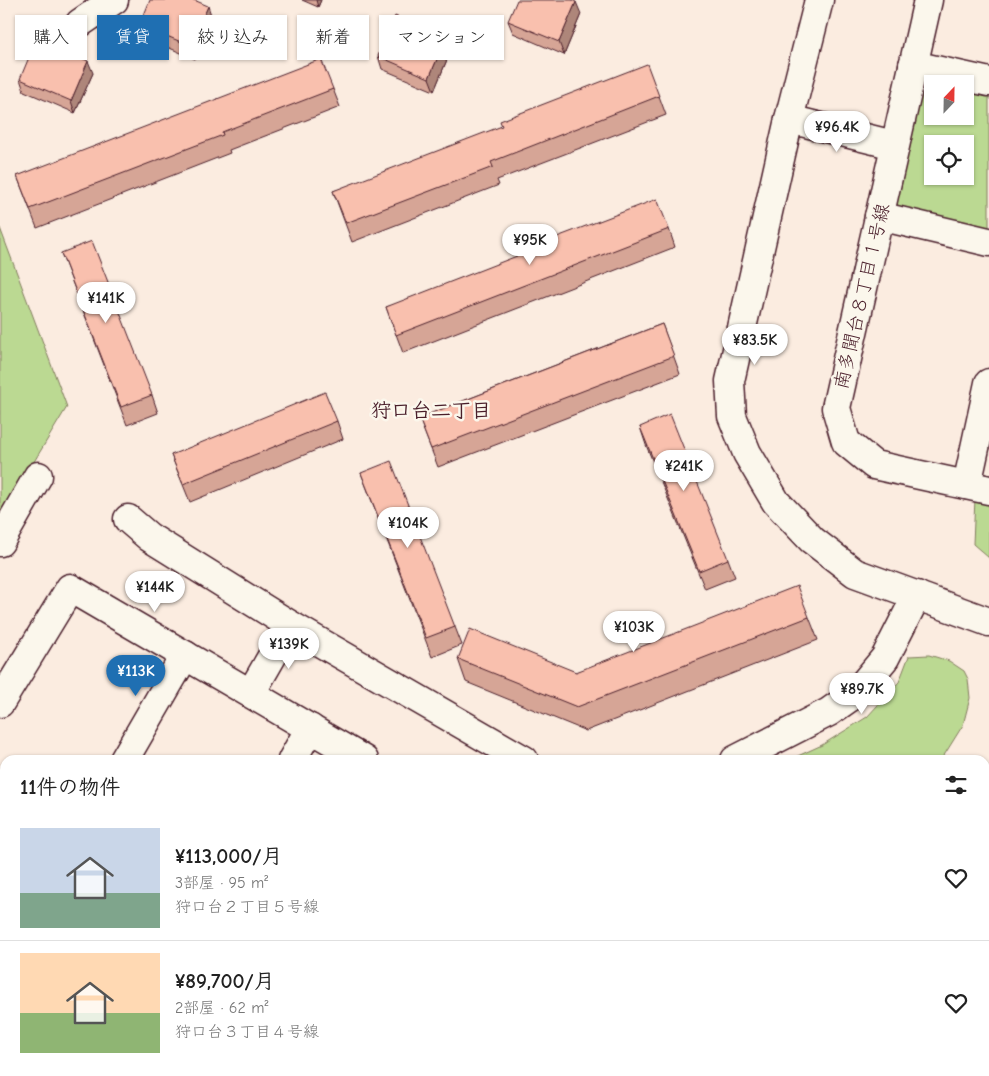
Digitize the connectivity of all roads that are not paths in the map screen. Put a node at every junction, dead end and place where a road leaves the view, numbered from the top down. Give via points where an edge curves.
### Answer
1 (114, 0) edge
2 (819, 0) edge
3 (928, 0) edge
4 (87, 17) edge
5 (914, 65) junction
6 (989, 82) edge
7 (789, 119) junction
8 (894, 145) junction
9 (878, 216) junction
10 (989, 242) edge
11 (989, 383) edge
12 (38, 476) dead end
13 (978, 488) edge
14 (128, 519) dead end
15 (0, 542) edge
16 (917, 595) junction
17 (989, 622) edge
18 (290, 625) junction
19 (185, 655) junction
20 (250, 694) junction
21 (0, 703) edge
22 (310, 728) junction
23 (127, 755) edge
24 (295, 755) edge
25 (356, 755) edge
26 (515, 755) edge
27 (745, 755) edge

1 - 4 street
2 - 7 street
3 - 5 street, 南多聞台８丁目１号線
5 - 6 street
5 - 8 street, 南多聞台８丁目１号線
7 - 8 street
7 - 16 street via 730,381 732,416 747,453 776,502 812,540 855,573
8 - 9 street, 南多聞台８丁目１号線
9 - 10 street
9 - 13 street, 南多聞台８丁目１号線 via 836,408 846,442 874,465
11 - 13 street
12 - 15 street
14 - 18 street via 149,537
16 - 17 street
16 - 27 street via 885,658 856,693 829,712
18 - 20 street
18 - 26 street
19 - 20 street
19 - 21 street via 70,588
19 - 23 street
20 - 22 street
22 - 24 street
22 - 25 street

